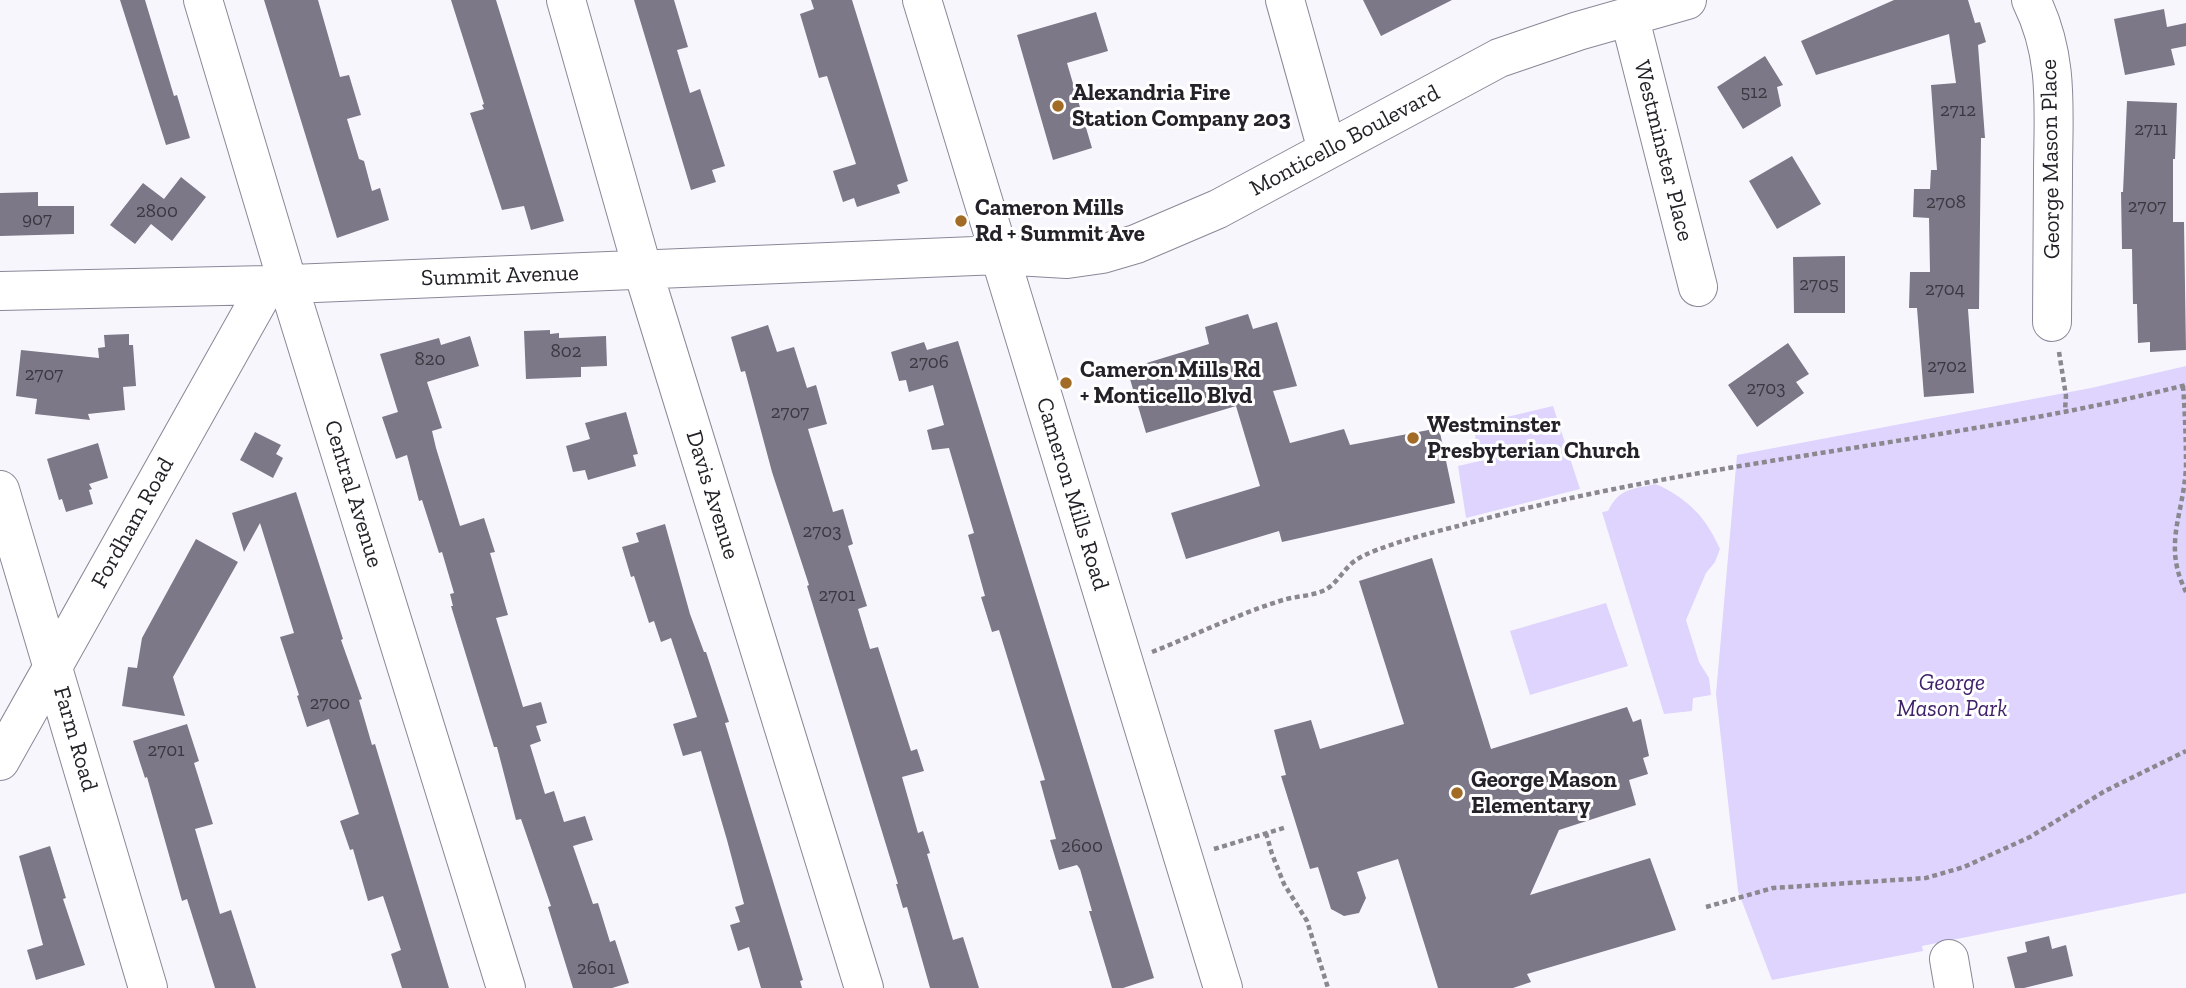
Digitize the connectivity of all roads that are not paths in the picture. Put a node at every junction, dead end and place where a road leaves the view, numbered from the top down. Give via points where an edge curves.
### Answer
1 (203, 0) edge
2 (566, 0) edge
3 (922, 0) edge
4 (1285, 0) edge
5 (1687, 0) edge
6 (2031, 0) edge
7 (1629, 15) junction
8 (1327, 150) junction
9 (999, 255) junction
10 (643, 271) junction
11 (277, 285) junction
12 (1698, 287) dead end
13 (0, 291) edge
14 (2052, 322) dead end
15 (0, 490) edge
16 (53, 666) junction
17 (0, 761) edge
18 (148, 988) edge
19 (506, 988) edge
20 (864, 988) edge
21 (1223, 988) edge

1 - 11 street, Central Avenue
2 - 10 street, Davis Avenue
3 - 9 street, Cameron Mills Road
4 - 8 street
5 - 7 street, Monticello Boulevard
6 - 14 street, George Mason Place via 2050,50 2053,90
7 - 8 street, Monticello Boulevard via 1499,58
7 - 12 street, Westminster Place
8 - 9 street, Monticello Boulevard via 1218,209 1136,244 1067,259
9 - 10 street, Summit Avenue
9 - 21 street, Cameron Mills Road
10 - 11 street, Summit Avenue
10 - 20 street, Davis Avenue
11 - 13 street, Summit Avenue
11 - 16 street, Fordham Road
11 - 19 street, Central Avenue
15 - 16 street, Farm Road
16 - 17 street, Fordham Road
16 - 18 street, Farm Road

